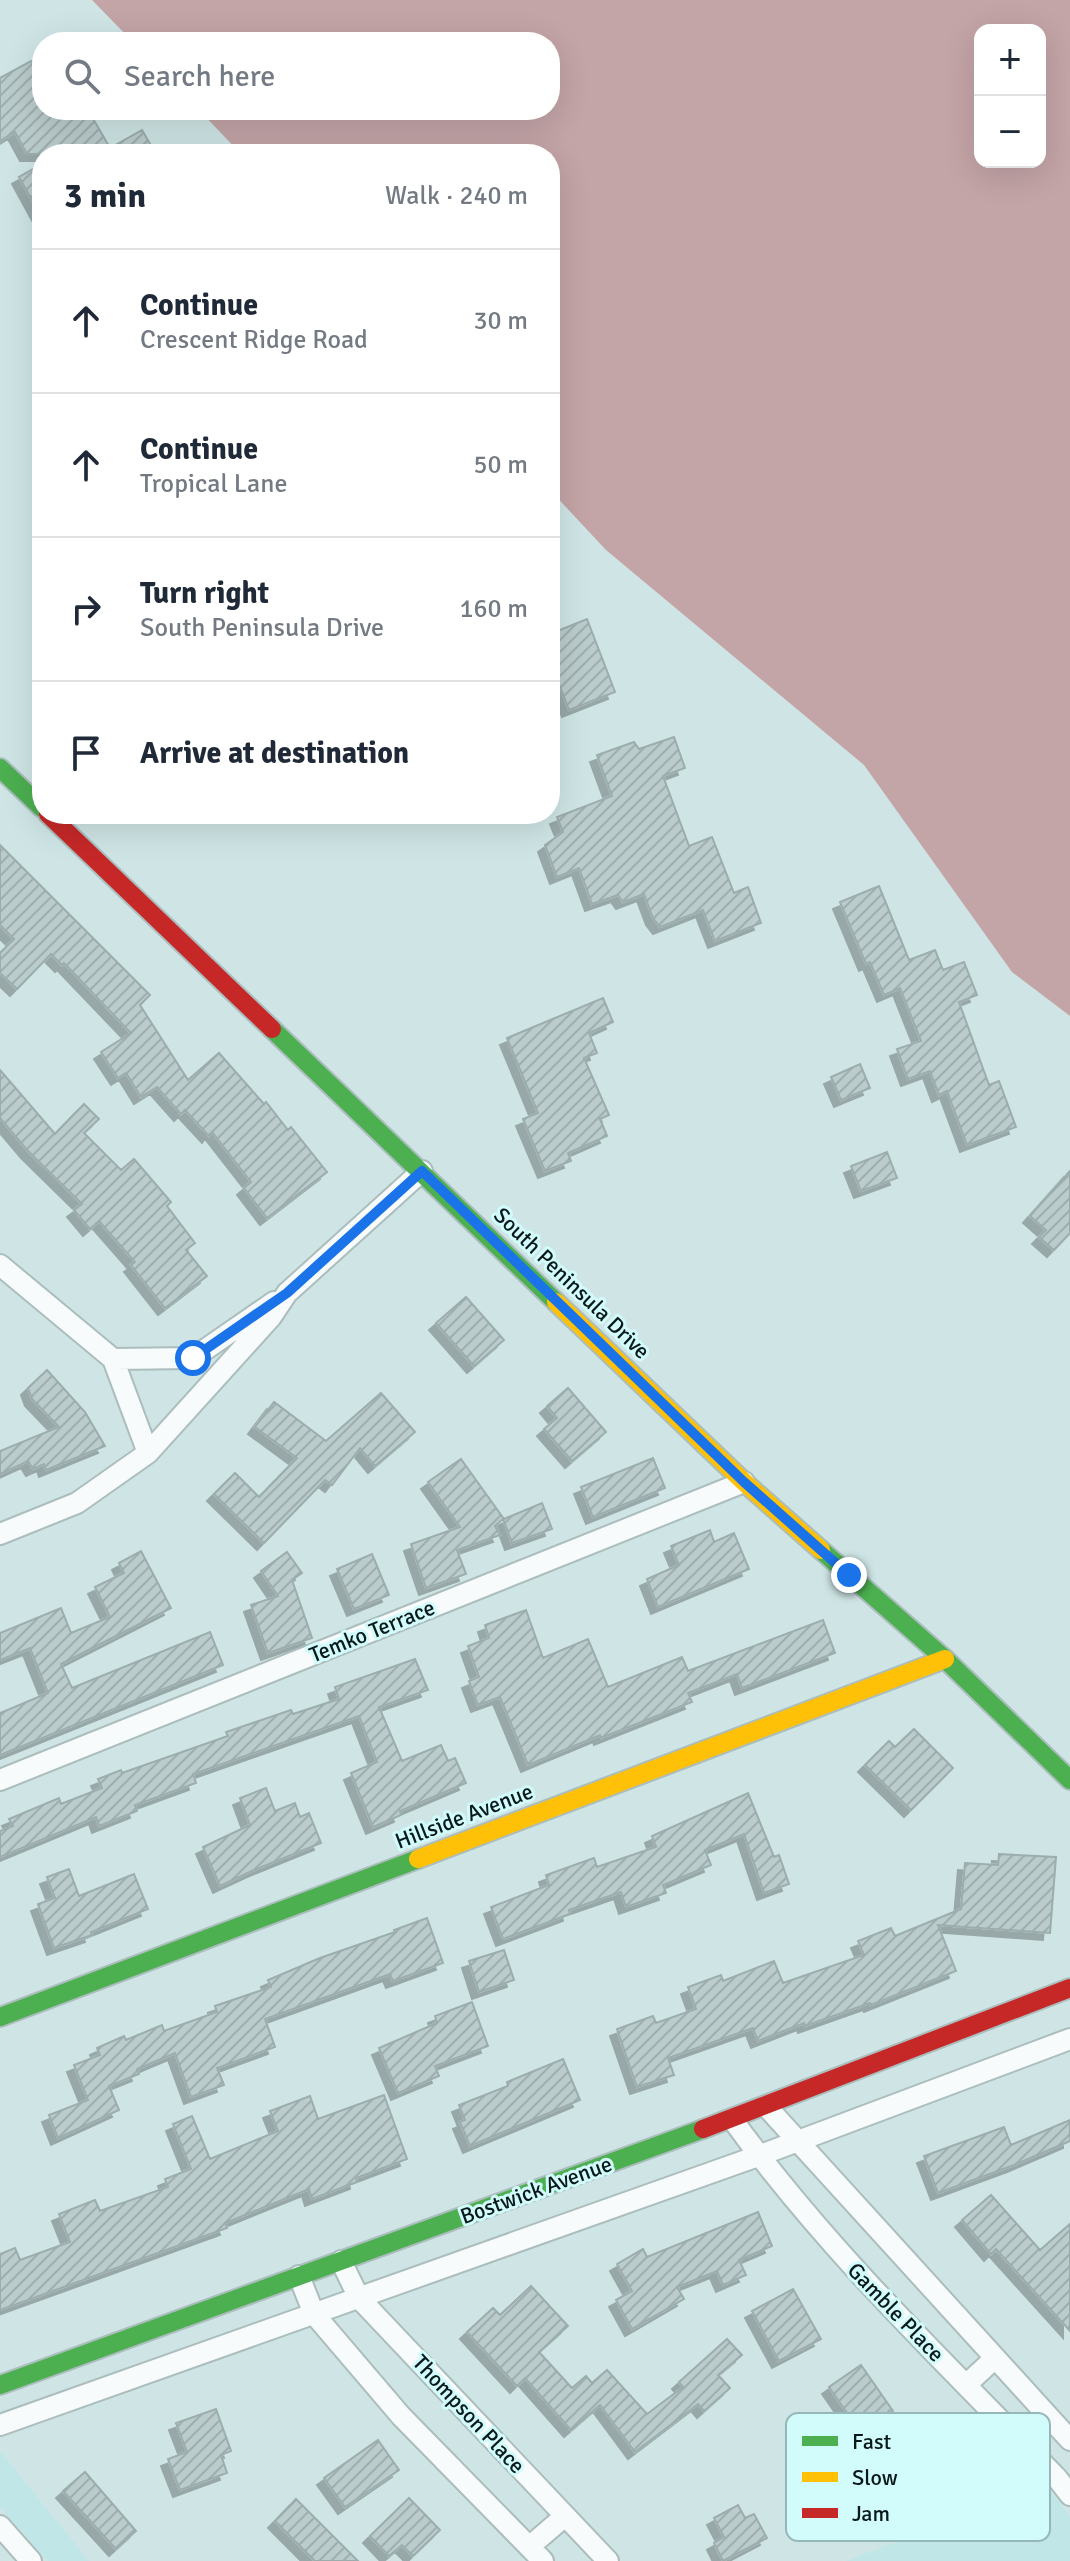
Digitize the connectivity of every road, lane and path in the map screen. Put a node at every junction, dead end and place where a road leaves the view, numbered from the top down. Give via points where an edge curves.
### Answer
1 (0, 768) edge
2 (32, 798) edge
3 (58, 824) edge
4 (422, 1171) junction
5 (0, 1265) edge
6 (287, 1293) junction
7 (113, 1359) junction
8 (148, 1453) junction
9 (744, 1482) junction
10 (0, 1534) edge
11 (945, 1659) junction
12 (0, 1780) edge
13 (1070, 1780) edge
14 (1070, 1988) edge
15 (0, 2017) edge
16 (1070, 2039) edge
17 (766, 2106) junction
18 (732, 2119) junction
19 (798, 2141) junction
20 (758, 2156) junction
21 (341, 2261) junction
22 (299, 2276) junction
23 (359, 2298) junction
24 (314, 2314) junction
25 (995, 2358) junction
26 (0, 2385) edge
27 (966, 2385) junction
28 (993, 2413) edge
29 (1045, 2413) edge
30 (1050, 2418) edge
31 (0, 2425) edge
32 (1070, 2440) edge
33 (1050, 2471) edge
34 (1070, 2495) edge
35 (565, 2516) junction
36 (0, 2526) edge
37 (536, 2554) edge
38 (31, 2561) edge
39 (608, 2561) edge

1 - 2 street
3 - 4 street, South Peninsula Drive
4 - 6 street
4 - 9 street, South Peninsula Drive
5 - 7 street
6 - 7 street via 193,1358
6 - 8 street
7 - 8 street
8 - 10 street via 77,1503
9 - 11 street, South Peninsula Drive
9 - 12 street, Temko Terrace
11 - 13 street, South Peninsula Drive
11 - 15 street, Hillside Avenue
14 - 17 street, Bostwick Avenue
16 - 19 street, Bostwick Avenue
17 - 18 street, Bostwick Avenue
17 - 19 street, Gamble Place
18 - 20 street, Gamble Place
18 - 21 street, Bostwick Avenue
19 - 20 street, Bostwick Avenue
19 - 25 street, Gamble Place
20 - 23 street, Bostwick Avenue
20 - 27 street, Gamble Place via 856,2272
21 - 22 street, Bostwick Avenue
21 - 23 street, Thompson Place
22 - 24 street
22 - 26 street, Bostwick Avenue
23 - 24 street, Bostwick Avenue
23 - 35 street, Thompson Place
24 - 31 street, Bostwick Avenue
24 - 37 street via 401,2416
25 - 27 street
25 - 29 street, Gamble Place
27 - 28 street, Gamble Place
30 - 32 street, Gamble Place
33 - 34 street, Gamble Place
35 - 37 street
35 - 39 street, Thompson Place
36 - 38 street

